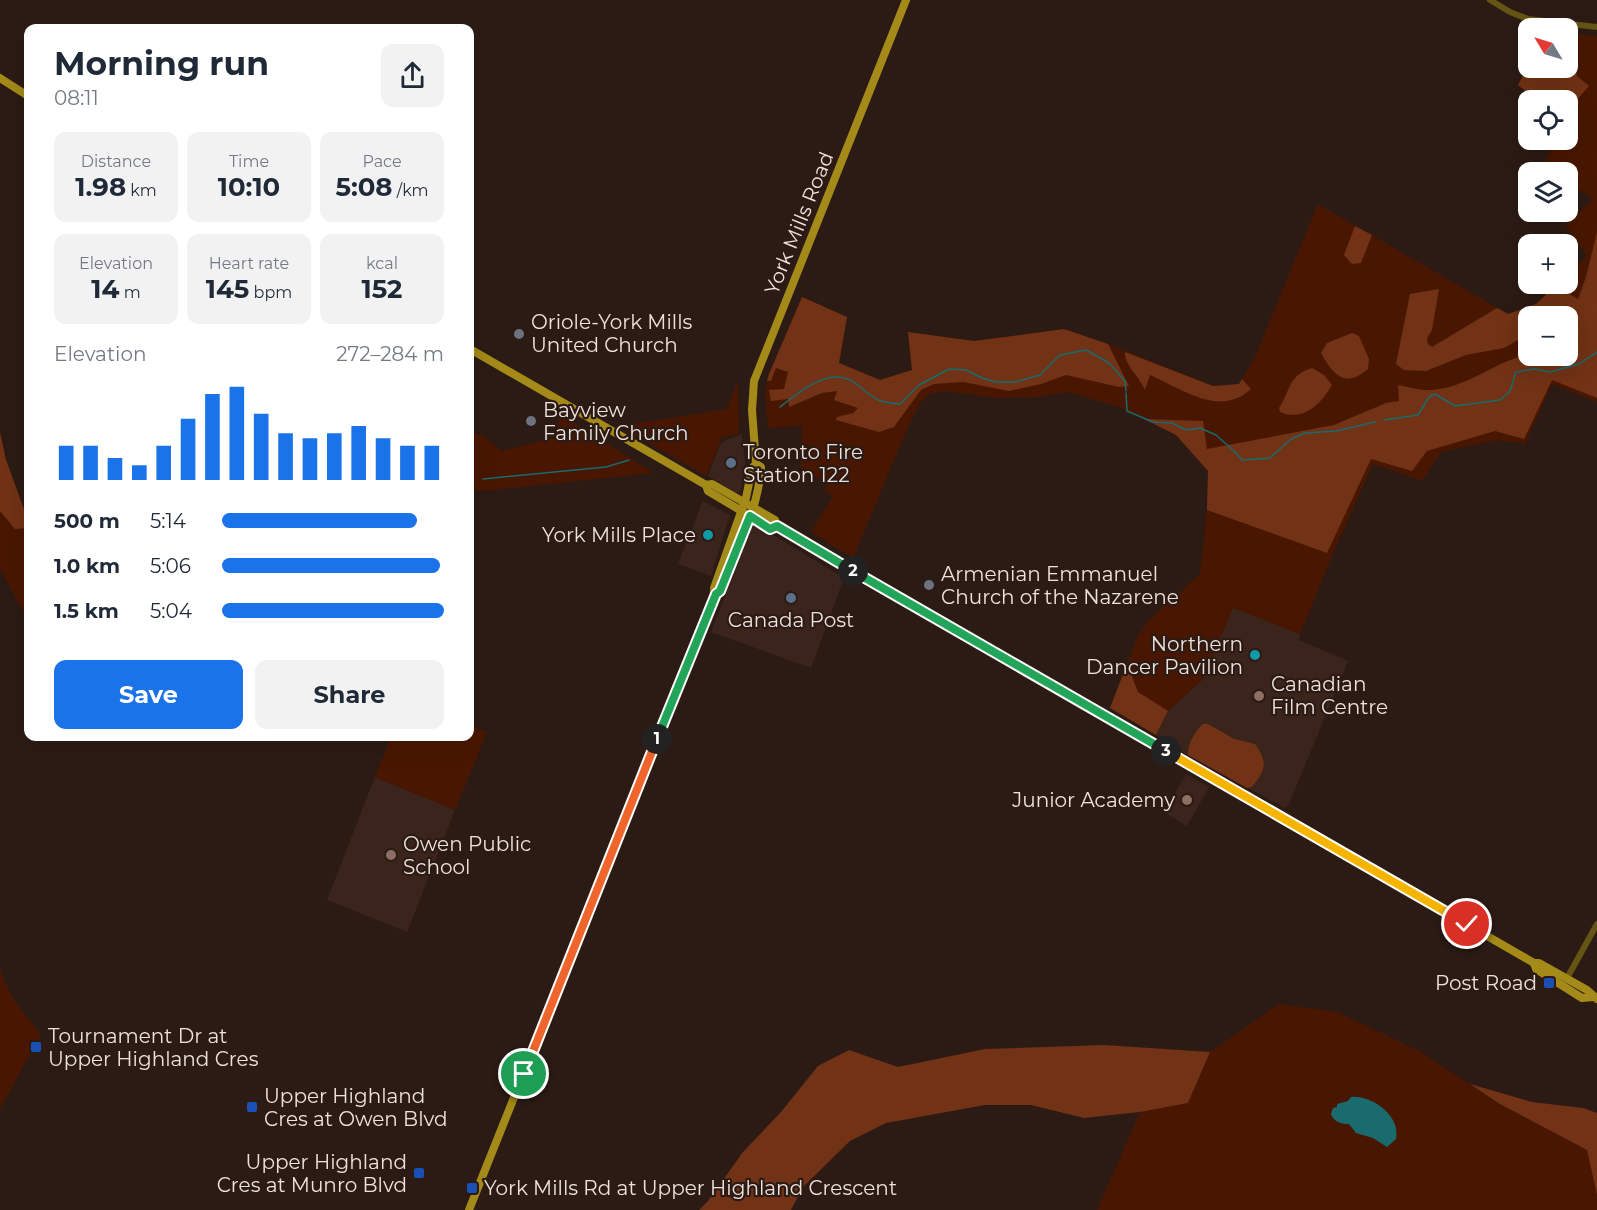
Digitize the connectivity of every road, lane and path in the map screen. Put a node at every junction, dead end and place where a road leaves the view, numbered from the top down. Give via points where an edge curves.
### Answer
1 (906, 0) edge
2 (1490, 0) edge
3 (1597, 27) edge
4 (0, 78) edge
5 (24, 93) edge
6 (474, 351) edge
7 (756, 464) junction
8 (706, 485) junction
9 (744, 502) junction
10 (754, 507) junction
11 (741, 512) junction
12 (750, 516) junction
13 (777, 526) junction
14 (716, 594) junction
15 (1597, 924) edge
16 (1565, 983) junction
17 (1595, 998) edge
18 (469, 1210) edge

1 - 7 main road, York Mills Road via 754,381
2 - 3 street via 1528,19
4 - 5 main road
6 - 8 main road
7 - 9 main road, York Mills Road
7 - 10 main road, York Mills Road via 761,467
8 - 9 main road via 712,484
8 - 11 main road via 708,491
9 - 10 main road
9 - 11 main road, York Mills Road
10 - 12 main road, York Mills Road
10 - 13 main road via 775,520
11 - 12 main road
11 - 14 main road, York Mills Road via 714,588
12 - 13 main road via 770,529
12 - 14 main road, York Mills Road
13 - 16 main road via 1539,963
14 - 18 main road, York Mills Road
15 - 16 street
16 - 17 main road via 1587,990

